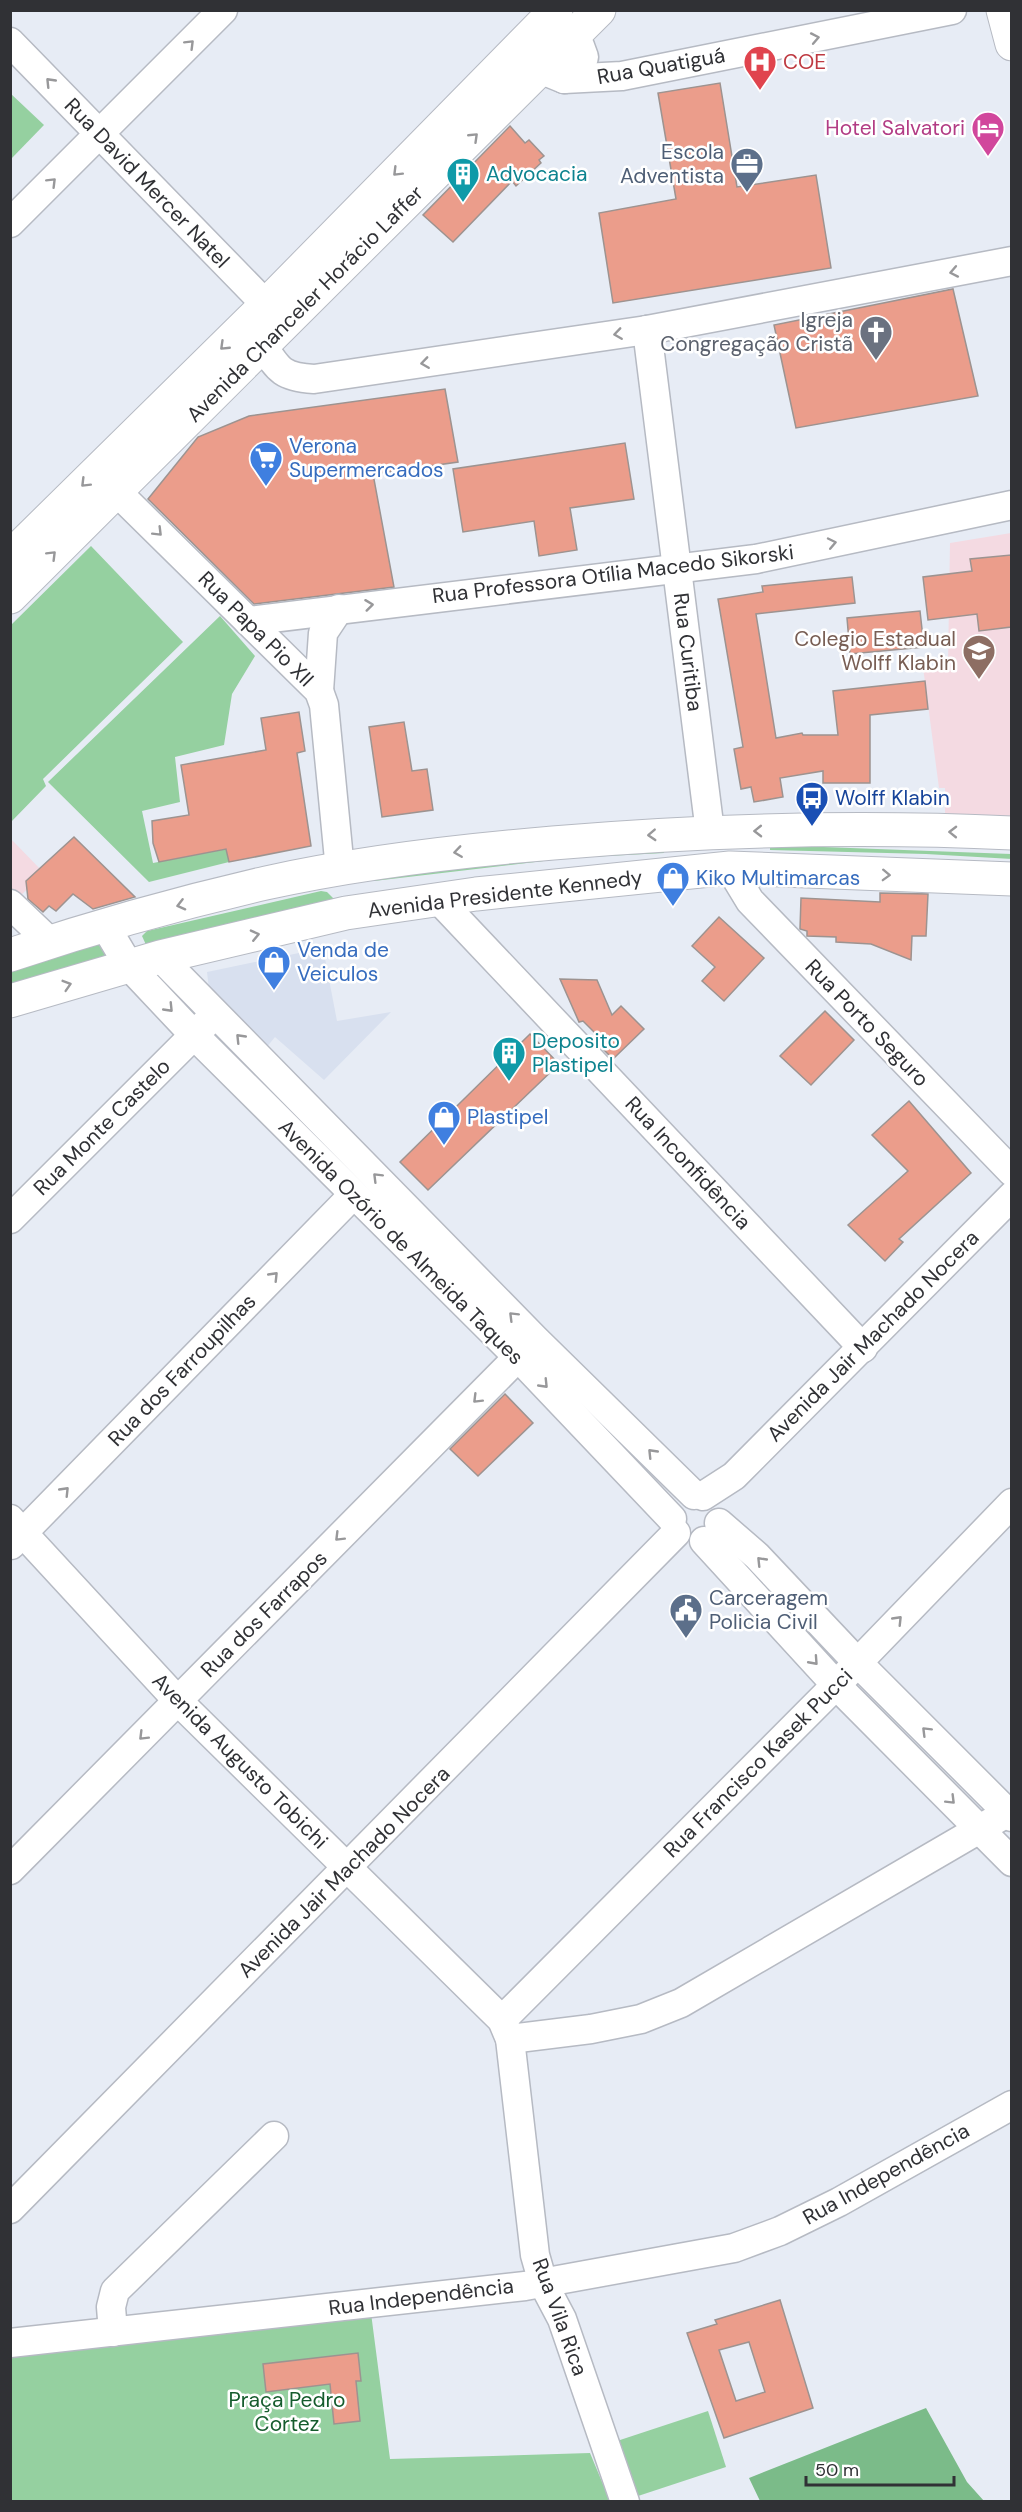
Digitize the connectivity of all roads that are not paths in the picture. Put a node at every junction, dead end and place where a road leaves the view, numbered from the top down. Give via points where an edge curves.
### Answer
1 (224, 10) edge
2 (598, 10) edge
3 (952, 10) edge
4 (1003, 10) edge
5 (557, 23) edge
6 (10, 42) edge
7 (1011, 44) edge
8 (542, 66) junction
9 (100, 134) junction
10 (10, 223) edge
11 (1011, 261) edge
12 (271, 325) junction
13 (647, 330) junction
14 (116, 491) junction
15 (1011, 506) edge
16 (10, 557) edge
17 (678, 567) junction
18 (10, 597) edge
19 (339, 609) junction
20 (248, 621) junction
21 (319, 691) junction
22 (710, 832) junction
23 (1011, 833) edge
24 (730, 868) junction
25 (340, 870) junction
26 (1011, 879) edge
27 (438, 899) junction
28 (10, 904) edge
29 (104, 924) junction
30 (50, 942) junction
31 (10, 955) edge
32 (160, 957) junction
33 (129, 966) junction
34 (10, 1001) edge
35 (215, 1013) junction
36 (194, 1035) junction
37 (1011, 1172) edge
38 (353, 1195) junction
39 (1011, 1196) edge
40 (10, 1219) edge
41 (863, 1348) junction
42 (518, 1357) junction
43 (1011, 1503) edge
44 (708, 1513) junction
45 (674, 1526) junction
46 (15, 1532) edge
47 (857, 1662) junction
48 (836, 1685) junction
49 (178, 1701) junction
50 (1009, 1815) edge
51 (979, 1829) junction
52 (1011, 1862) edge
53 (10, 1870) edge
54 (347, 1870) junction
55 (506, 2030) junction
56 (1011, 2105) edge
57 (274, 2136) dead end
58 (13, 2202) edge
59 (543, 2283) junction
60 (113, 2332) junction
61 (10, 2343) edge
62 (625, 2502) edge

9 -> 1 street
2 - 5 main road, Avenida Chanceler Horácio Laffer
8 -> 3 street, Rua Quatiguá via 622,76
4 - 7 main road
5 - 8 main road, Avenida Chanceler Horácio Laffer
9 -> 6 street, Rua David Mercer Natel
8 - 12 main road, Avenida Chanceler Horácio Laffer
10 -> 9 street
9 - 12 street, Rua David Mercer Natel
11 -> 13 street, Rua David Mercer Natel
13 -> 12 street, Rua David Mercer Natel via 314,379 292,378 283,372
12 - 14 main road, Avenida Chanceler Horácio Laffer
12 -> 16 main road, Avenida Chanceler Horácio Laffer
13 - 17 street, Rua Curitiba
18 -> 14 main road, Avenida Chanceler Horácio Laffer
14 -> 20 street, Rua Papa Pio XII
17 -> 15 street, Rua Professora Otília Macedo Sikorski via 756,559
19 -> 17 street, Rua Professora Otília Macedo Sikorski
17 - 22 street, Rua Curitiba
19 - 20 street, Rua Professora Otília Macedo Sikorski
19 - 21 street via 323,633
20 - 21 street, Rua Papa Pio XII
21 - 25 street, Rua Papa Pio XII via 324,705
23 -> 22 main road, Avenida Presidente Kennedy via 839,829
22 -> 25 main road, Avenida Presidente Kennedy via 461,851
24 -> 26 main road, Avenida Presidente Kennedy
24 - 27 main road, Avenida Presidente Kennedy
24 - 37 street, Rua Porto Seguro via 750,901
25 -> 29 main road, Avenida Presidente Kennedy via 267,883
32 -> 27 main road, Avenida Presidente Kennedy via 346,913
27 - 41 street, Rua Inconfidência
28 - 30 street
29 - 30 main road, Avenida Presidente Kennedy
29 - 33 street, Avenida Ozório de Almeida Taques
30 - 31 main road, Avenida Presidente Kennedy
32 - 33 main road, Avenida Presidente Kennedy
32 - 35 street, Avenida Ozório de Almeida Taques
34 -> 33 main road, Avenida Presidente Kennedy
33 -> 36 street, Avenida Ozório de Almeida Taques
35 - 36 street, Rua Monte Castelo
44 -> 35 street, Avenida Ozório de Almeida Taques
36 - 38 street, Avenida Ozório de Almeida Taques
36 - 40 street, Rua Monte Castelo
38 - 42 street, Avenida Ozório de Almeida Taques
46 -> 38 street, Rua dos Farroupilhas
39 - 41 street, Avenida Jair Machado Nocera
41 - 44 street, Avenida Jair Machado Nocera via 734,1476
42 -> 45 street, Avenida Ozório de Almeida Taques
42 -> 49 street, Rua dos Farrapos
47 -> 43 street, Rua Francisco Kasek Pucci
44 - 45 street, Avenida Jair Machado Nocera via 678,1503
44 - 45 street via 692,1542
47 -> 44 street, Avenida Ozório de Almeida Taques via 757,1556
44 -> 48 street, Avenida Ozório de Almeida Taques
45 - 54 street, Avenida Jair Machado Nocera
46 - 49 street, Avenida Augusto Tobichi
47 - 48 street, Rua Francisco Kasek Pucci
50 -> 47 street, Avenida Ozório de Almeida Taques
48 -> 51 street, Avenida Ozório de Almeida Taques
48 - 55 street, Rua Francisco Kasek Pucci
49 -> 53 street, Rua dos Farrapos
49 - 54 street, Avenida Augusto Tobichi
50 - 51 street
51 - 52 street, Avenida Ozório de Almeida Taques
51 - 55 street via 681,2003 641,2019 591,2029
54 - 55 street, Avenida Augusto Tobichi
54 - 58 street, Avenida Jair Machado Nocera
55 - 59 street, Rua Vila Rica via 529,2209
56 - 59 street, Rua Independência via 839,2202 771,2234 734,2248
57 - 60 street via 116,2291 111,2307
59 - 60 street, Rua Independência
59 - 62 street, Rua Vila Rica via 562,2319
60 - 61 street, Rua Independência

